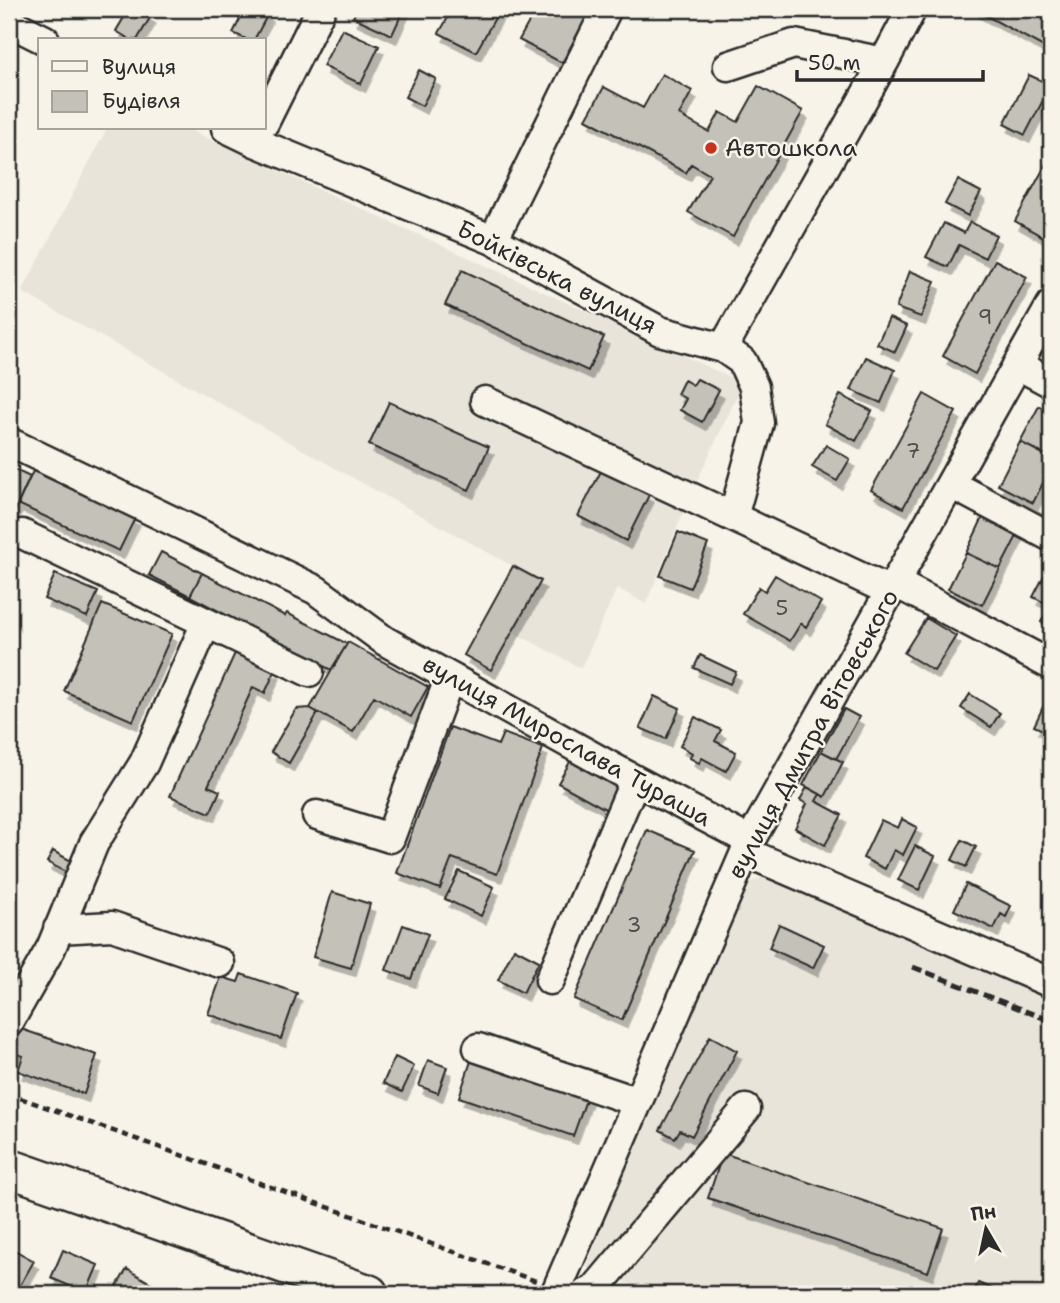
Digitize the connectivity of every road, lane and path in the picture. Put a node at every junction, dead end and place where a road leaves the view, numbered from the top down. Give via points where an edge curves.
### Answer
1 (321, 9) edge
2 (607, 9) edge
3 (912, 9) edge
4 (9, 22) edge
5 (41, 38) edge
6 (884, 62) junction
7 (728, 66) dead end
8 (266, 119) edge
9 (260, 131) edge
10 (493, 240) junction
11 (1051, 305) edge
12 (723, 348) junction
13 (1018, 365) junction
14 (1051, 383) edge
15 (485, 401) dead end
16 (9, 442) edge
17 (951, 484) junction
18 (733, 517) junction
19 (22, 534) dead end
20 (1051, 537) edge
21 (893, 587) junction
22 (206, 623) junction
23 (1051, 665) edge
24 (309, 672) dead end
25 (450, 677) junction
26 (635, 779) junction
27 (317, 815) dead end
28 (747, 846) junction
29 (58, 929) junction
30 (220, 963) dead end
31 (550, 980) dead end
32 (1051, 984) edge
33 (9, 1022) edge
34 (478, 1048) dead end
35 (9, 1094) edge
36 (638, 1102) junction
37 (746, 1109) dead end
38 (9, 1168) edge
39 (321, 1288) edge
40 (556, 1292) edge
41 (369, 1294) edge
42 (585, 1294) edge

1 - 8 street
2 - 10 street
3 - 6 street
4 - 5 street
6 - 7 street via 794,44
6 - 12 street
9 - 10 street, Бойківська вулиця
10 - 12 street, Бойківська вулиця via 660,331
11 - 13 street, вулиця Дмитра Вітовського
12 - 18 street, Бойківська вулиця via 742,361 754,387 759,423
13 - 14 street
13 - 17 street, вулиця Дмитра Вітовського
15 - 18 street
16 - 25 street, вулиця Мирослава Тураша via 316,590 385,641
17 - 20 street
17 - 21 street, вулиця Дмитра Вітовського
18 - 21 street
19 - 22 street
21 - 23 street
21 - 28 street, вулиця Дмитра Вітовського
22 - 24 street
22 - 29 street via 144,763 94,843
25 - 26 street, вулиця Мирослава Тураша
25 - 27 street via 390,838
26 - 28 street, вулиця Мирослава Тураша
26 - 31 street
28 - 32 street, вулиця Мирослава Тураша
28 - 36 street, вулиця Дмитра Вітовського
29 - 30 street via 112,926
29 - 33 street
34 - 36 street
35 - 40 path
36 - 40 street, вулиця Дмитра Вітовського
37 - 42 street via 594,1290
38 - 39 main road
39 - 41 main road

